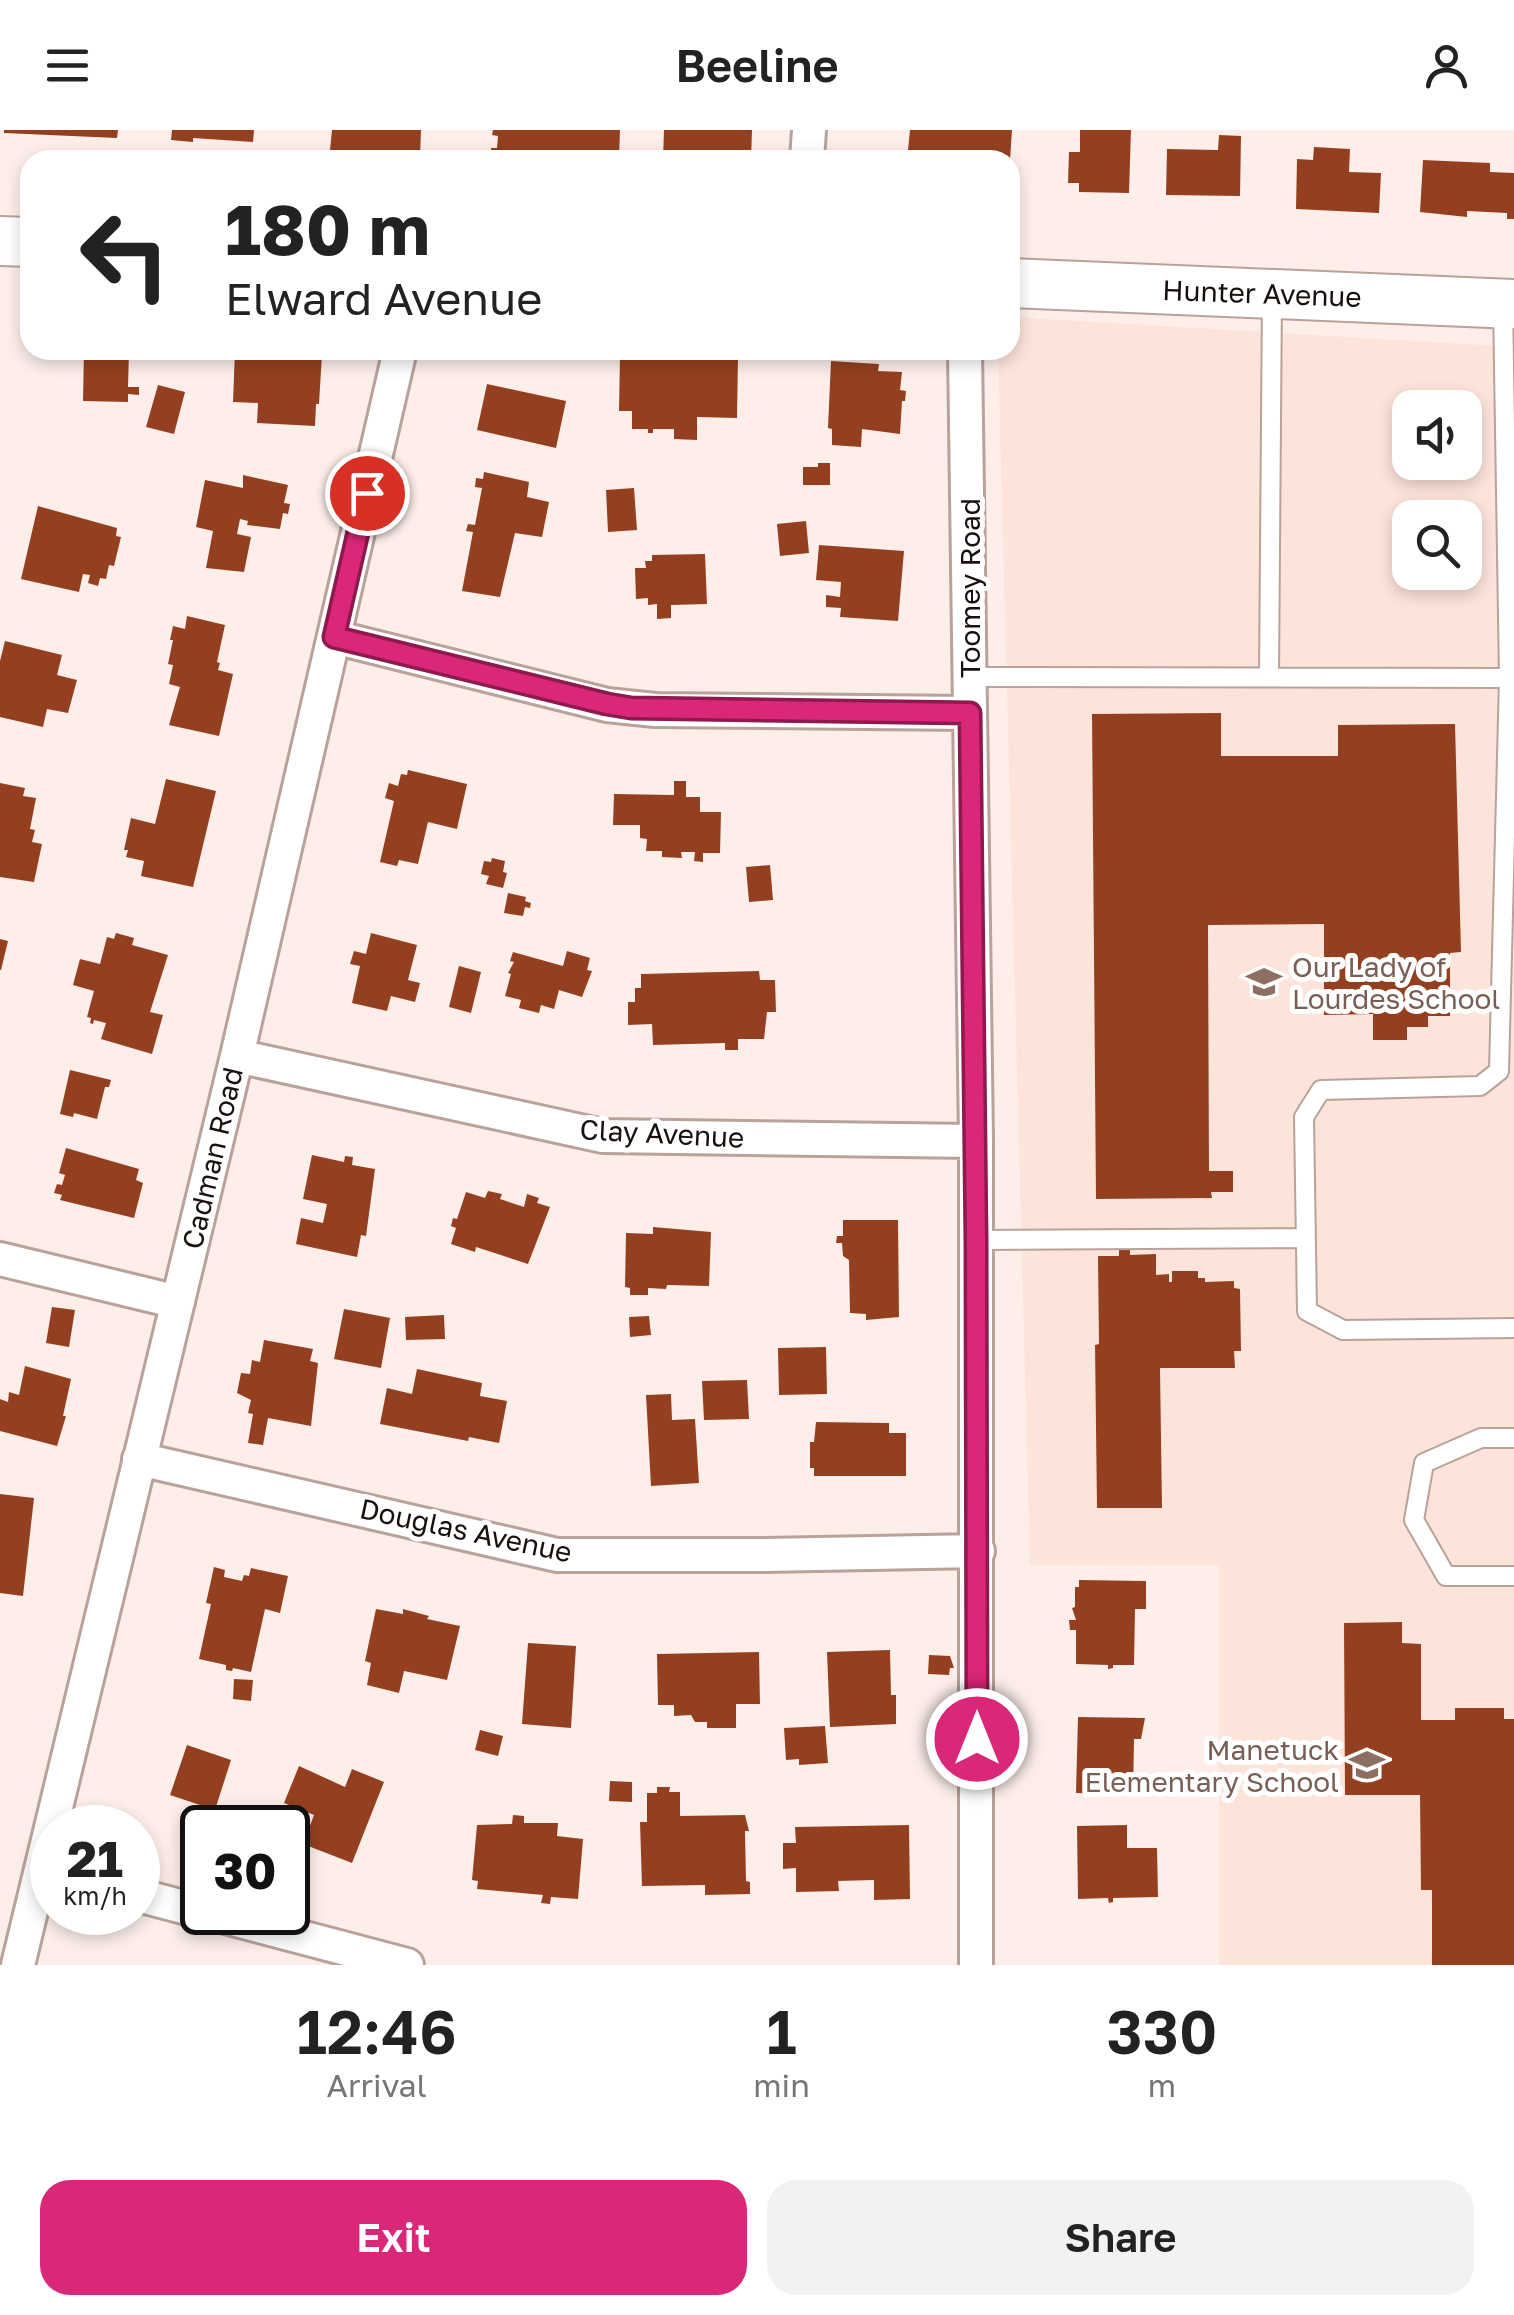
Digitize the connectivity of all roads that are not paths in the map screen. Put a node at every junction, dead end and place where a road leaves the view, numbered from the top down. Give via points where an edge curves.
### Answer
1 (1020, 283) edge
2 (1272, 294) junction
3 (1509, 304) edge
4 (398, 360) edge
5 (965, 360) edge
6 (1509, 417) edge
7 (334, 637) junction
8 (969, 677) junction
9 (1269, 677) junction
10 (1509, 678) junction
11 (970, 713) junction
12 (1510, 796) edge
13 (237, 1056) junction
14 (976, 1141) junction
15 (1306, 1238) junction
16 (976, 1240) junction
17 (0, 1259) edge
18 (178, 1302) junction
19 (1514, 1328) edge
20 (1514, 1438) edge
21 (139, 1459) junction
22 (978, 1550) junction
23 (1514, 1576) edge
24 (62, 1805) edge
25 (30, 1926) edge
26 (292, 1935) edge
27 (18, 1965) edge
28 (407, 1965) edge
29 (976, 1965) edge

1 - 2 street, Hunter Avenue
2 - 3 street, Hunter Avenue
2 - 9 lane
3 - 6 lane
4 - 7 street, Cadman Road
5 - 8 street, Toomey Road
6 - 10 lane
7 - 11 street via 639,708
7 - 13 street, Cadman Road
8 - 9 lane
8 - 11 street, Toomey Road
9 - 10 lane
10 - 12 lane
11 - 14 street, Toomey Road
12 - 15 lane via 1499,1071 1480,1086 1322,1090 1304,1117
13 - 14 street, Clay Avenue via 603,1136
13 - 18 street, Cadman Road
14 - 16 street, Toomey Road
15 - 16 lane
15 - 19 lane via 1308,1311 1344,1330
16 - 22 street, Toomey Road
17 - 18 street
18 - 21 street, Cadman Road
20 - 23 lane via 1480,1438 1424,1463 1414,1520 1446,1576
21 - 22 street, Douglas Avenue via 558,1555
21 - 24 street, Cadman Road
22 - 29 street, Toomey Road
25 - 27 street, Cadman Road
26 - 28 street

